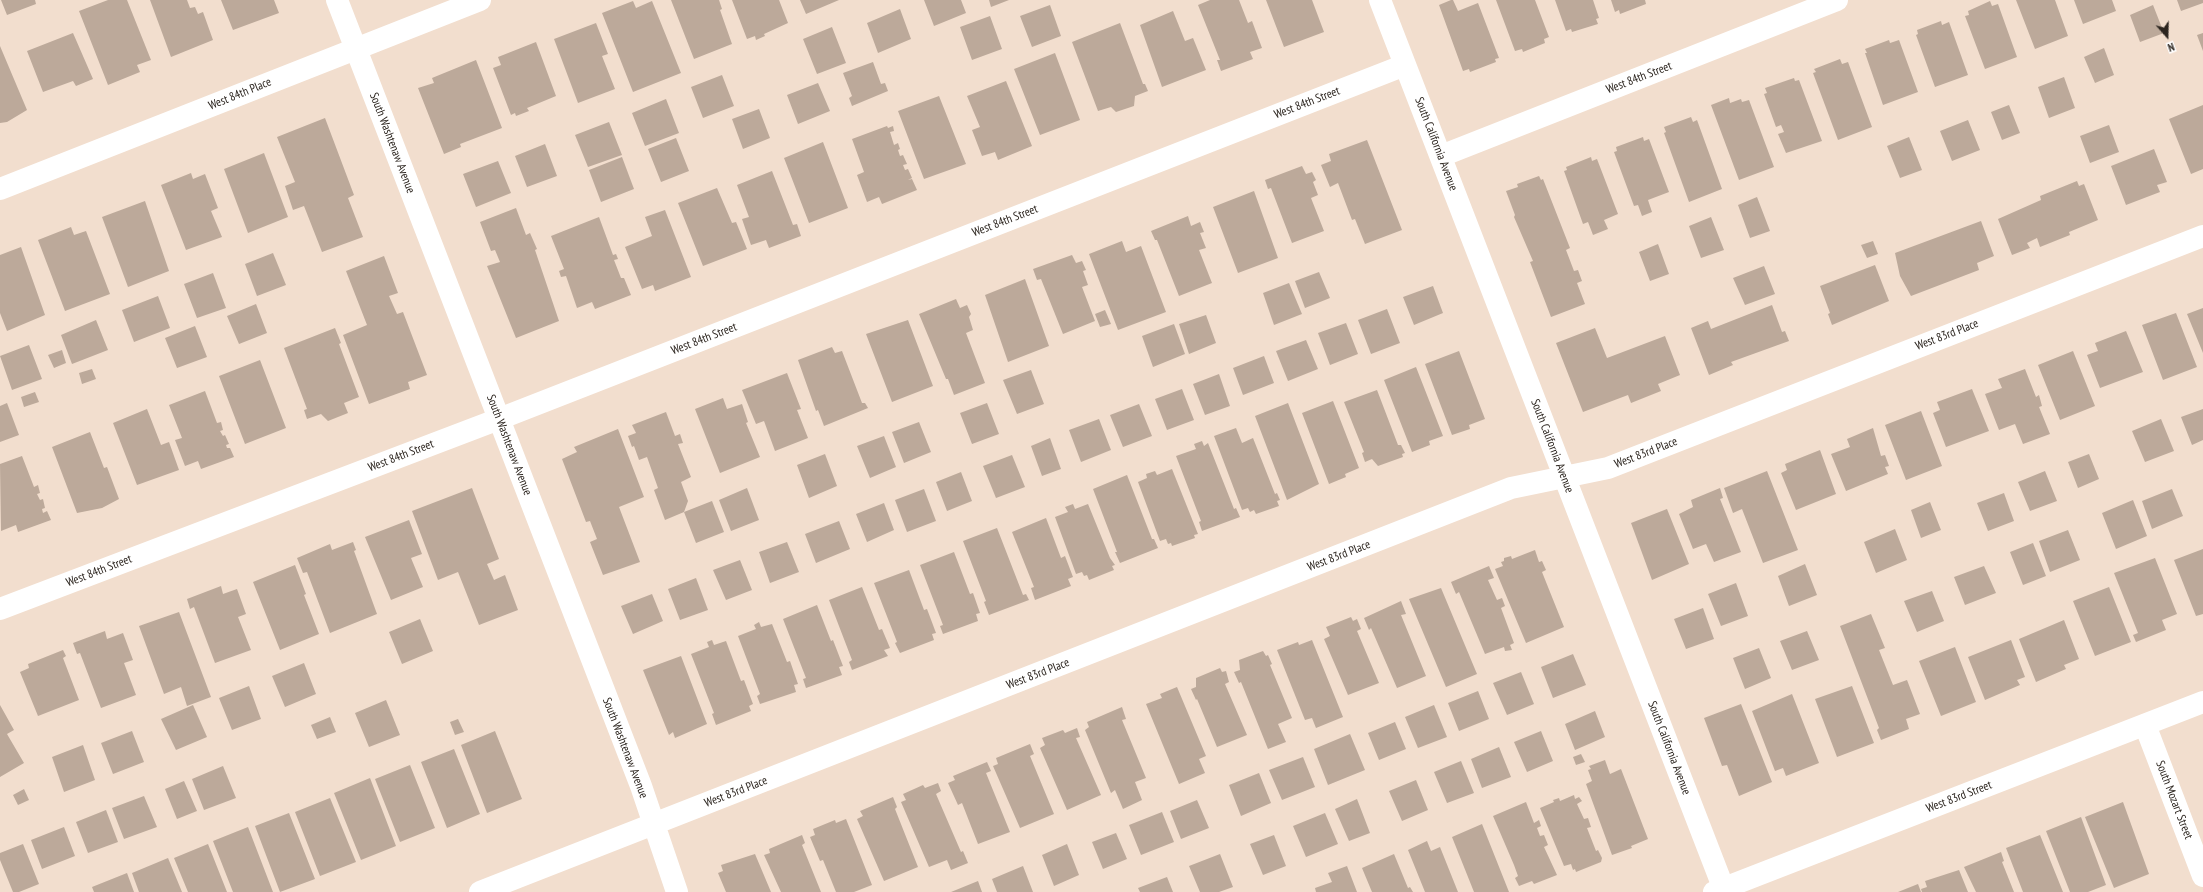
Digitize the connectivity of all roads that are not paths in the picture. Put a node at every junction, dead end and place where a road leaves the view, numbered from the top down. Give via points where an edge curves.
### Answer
1 (336, 0) edge
2 (480, 0) edge
3 (1380, 0) edge
4 (1837, 0) edge
5 (355, 49) junction
6 (1405, 65) junction
7 (1441, 156) junction
8 (0, 189) edge
9 (2203, 236) edge
10 (499, 419) junction
11 (1564, 477) junction
12 (0, 609) edge
13 (2203, 702) edge
14 (2145, 725) junction
15 (654, 825) junction
16 (2203, 876) edge
17 (1721, 891) edge
18 (480, 892) edge
19 (677, 892) edge

1 - 5 street, South Washtenaw Avenue
2 - 5 street, West 84th Place
3 - 6 street, South California Avenue
4 - 7 street, West 84th Street
5 - 8 street, West 84th Place
5 - 10 street, South Washtenaw Avenue
6 - 7 street, South California Avenue
6 - 10 street, West 84th Street
7 - 11 street, South California Avenue
9 - 11 street, West 83rd Place via 1608,468
10 - 12 street, West 84th Street
10 - 15 street, South Washtenaw Avenue
11 - 15 street, West 83rd Place via 1511,488
11 - 17 street, South California Avenue
13 - 14 street, West 83rd Street
14 - 16 street, South Mozart Street
14 - 17 street, West 83rd Street
15 - 18 street, West 83rd Place
15 - 19 street, South Washtenaw Avenue

